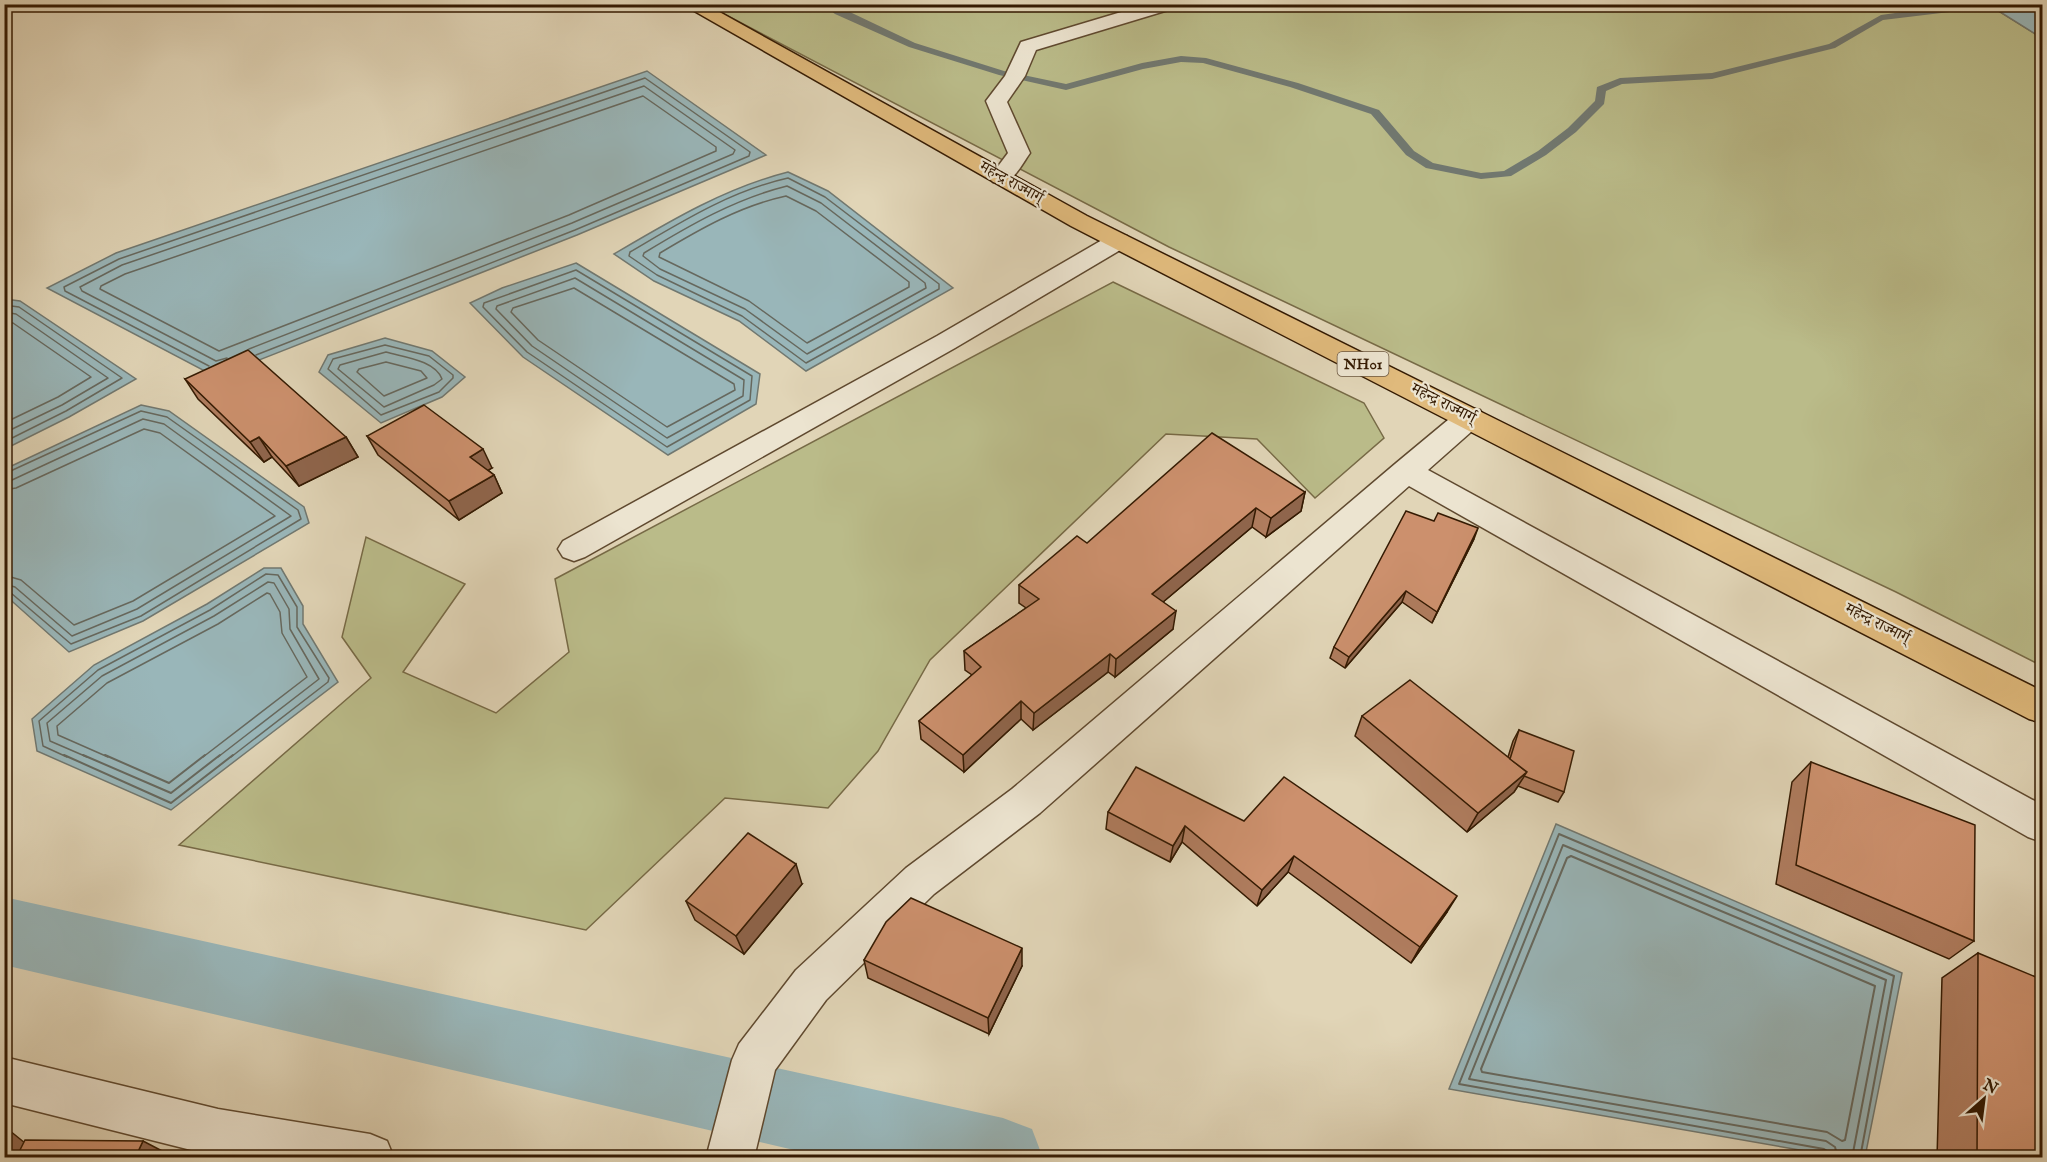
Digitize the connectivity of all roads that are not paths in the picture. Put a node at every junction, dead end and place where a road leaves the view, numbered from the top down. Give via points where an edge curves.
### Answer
1 (692, 4) edge
2 (1169, 4) edge
3 (1001, 177) junction
4 (1118, 241) junction
5 (1470, 417) junction
6 (1406, 471) junction
7 (574, 549) dead end
8 (2043, 708) edge
9 (2043, 825) edge
10 (4, 1080) edge
11 (370, 1158) edge
12 (730, 1158) edge

1 - 3 highway, महेन्द्र राज्मार्ग् / NH01
2 - 3 street via 1028,46 1012,84 996,101 1018,153
3 - 4 highway, महेन्द्र राज्मार्ग् / NH01
4 - 5 highway, महेन्द्र राज्मार्ग् / NH01
4 - 7 street via 946,342
5 - 6 street
5 - 8 highway, महेन्द्र राज्मार्ग् / NH01
6 - 9 street
6 - 12 street via 1026,801 920,881 812,985 755,1060
10 - 11 street via 218,1133

